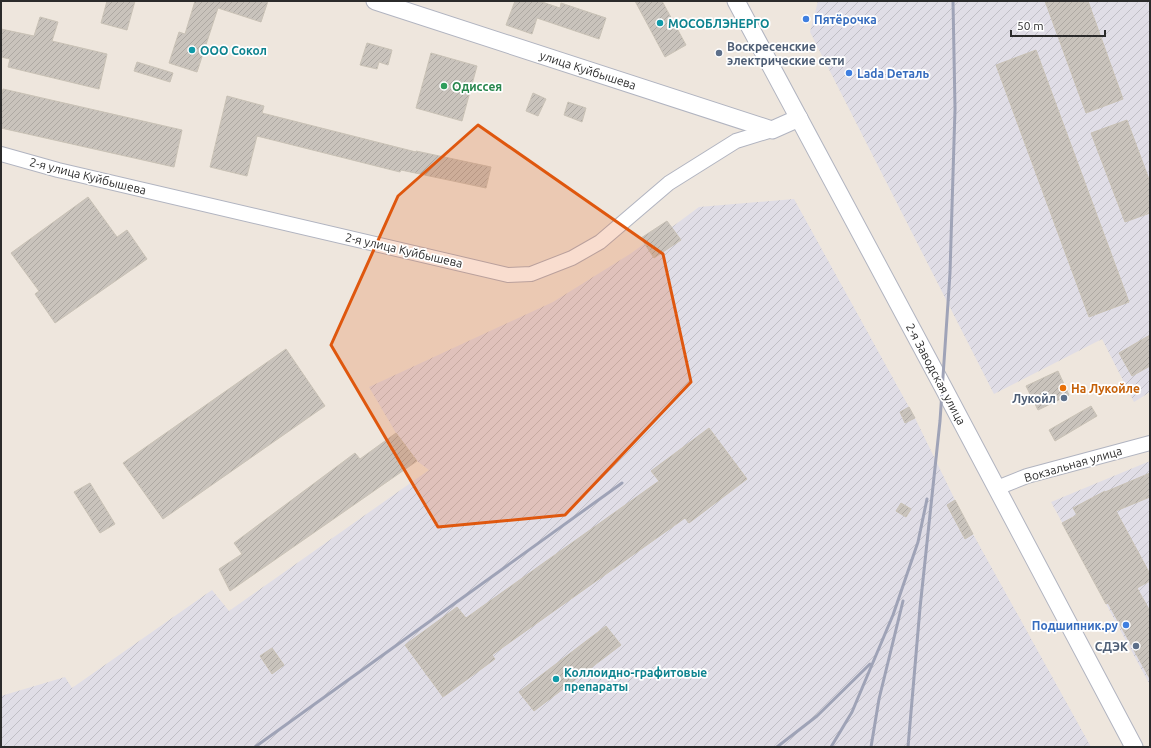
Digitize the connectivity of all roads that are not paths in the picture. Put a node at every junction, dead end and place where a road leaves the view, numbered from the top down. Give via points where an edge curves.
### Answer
1 (375, 1) edge
2 (736, 1) edge
3 (799, 118) junction
4 (772, 130) junction
5 (1, 154) edge
6 (1150, 443) edge
7 (997, 488) junction
8 (1134, 747) edge

1 - 4 street, улица Куйбышева
2 - 3 street, 2-я Заводская улица
3 - 4 street
3 - 7 street, 2-я Заводская улица
4 - 5 street, 2-я улица Куйбышева via 736,141 669,183 600,242 572,258 531,274 508,275
6 - 7 street, Вокзальная улица via 1027,476
7 - 8 street, 2-я Заводская улица

